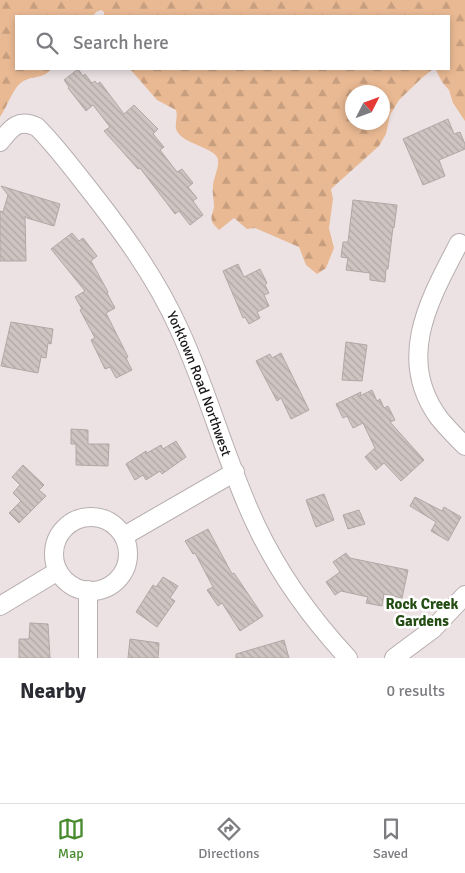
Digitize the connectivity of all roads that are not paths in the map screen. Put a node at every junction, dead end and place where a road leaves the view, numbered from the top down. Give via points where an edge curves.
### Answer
1 (0, 142) edge
2 (459, 243) dead end
3 (465, 446) edge
4 (235, 472) junction
5 (124, 536) junction
6 (58, 571) junction
7 (88, 590) junction
8 (465, 596) edge
9 (0, 606) edge
10 (88, 658) edge
11 (348, 658) edge
12 (394, 658) edge

1 - 4 street, Yorktown Road Northwest via 18,124 29,123 37,127 127,238 173,317
2 - 3 street via 425,312 418,366 431,405
4 - 5 street
4 - 11 street, Yorktown Road Northwest via 255,524 282,574 309,614
5 - 6 street via 115,526 94,517 72,522 60,533 54,548
5 - 7 street via 128,557 123,573 100,590
6 - 7 street via 72,585
6 - 9 street
7 - 10 street
8 - 12 street via 433,629

